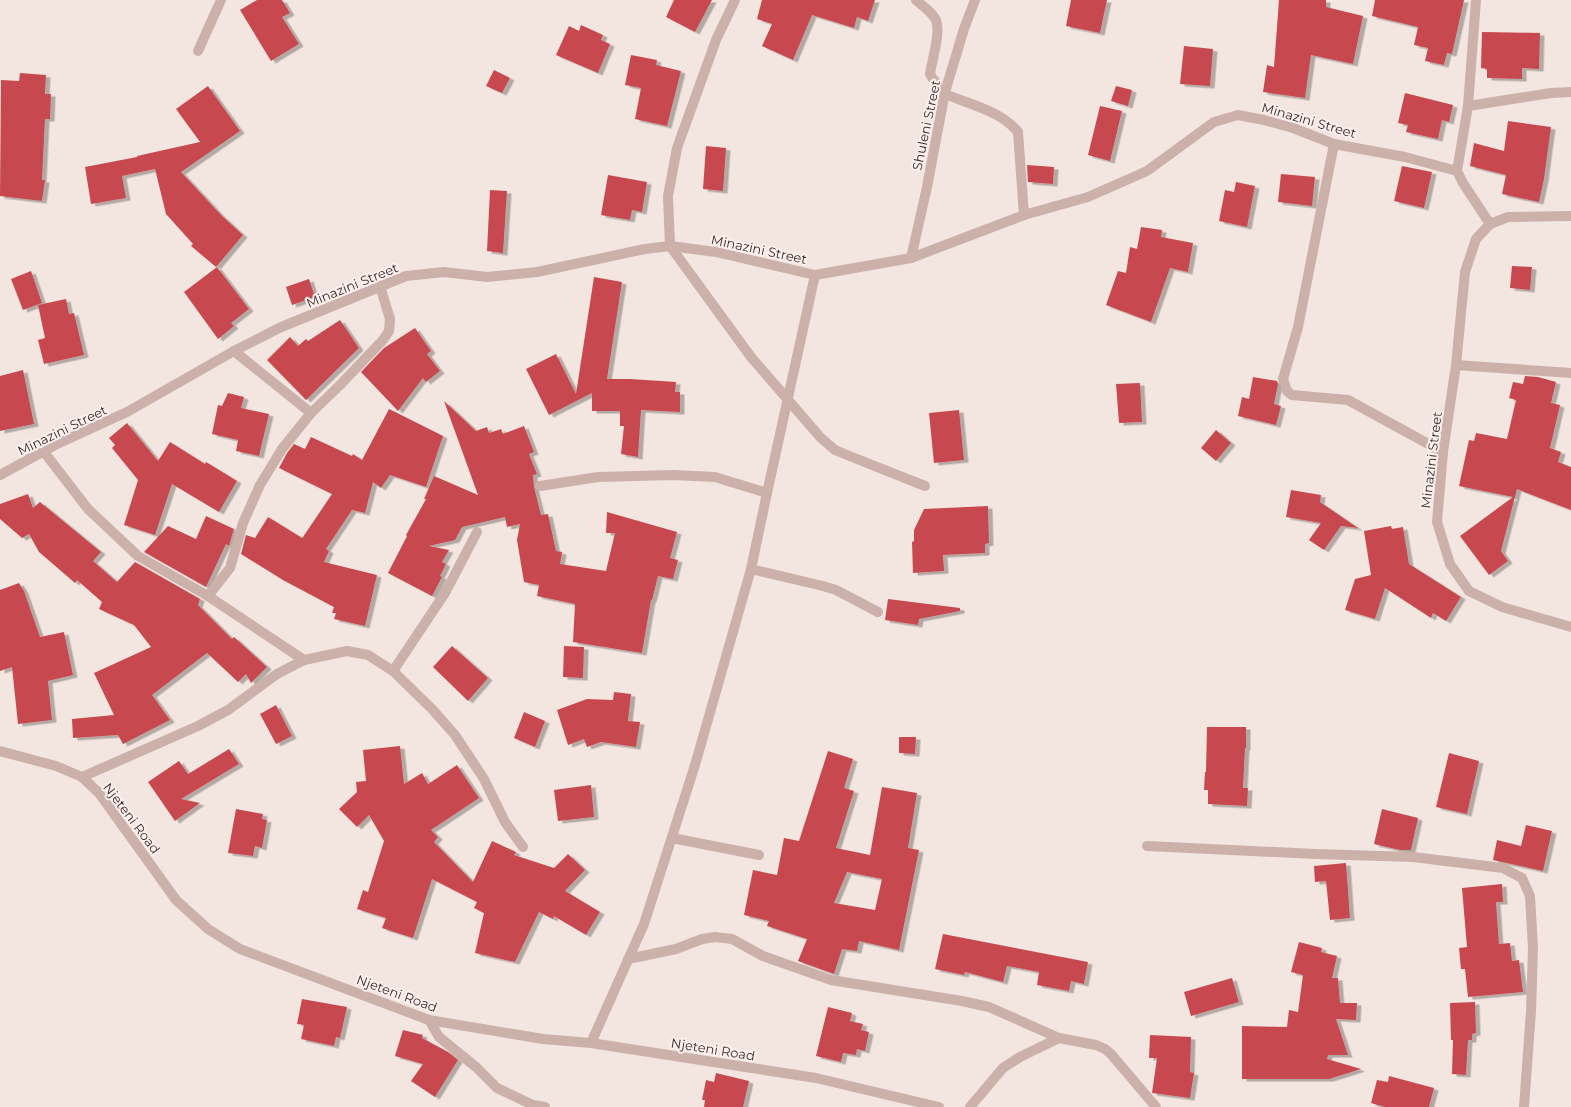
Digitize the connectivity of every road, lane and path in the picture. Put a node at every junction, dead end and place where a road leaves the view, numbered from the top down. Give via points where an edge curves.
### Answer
1 (221, 0) edge
2 (735, 0) edge
3 (916, 0) edge
4 (975, 0) edge
5 (1476, 0) edge
6 (198, 51) dead end
7 (1571, 92) edge
8 (945, 93) junction
9 (1468, 106) junction
10 (1334, 144) junction
11 (1457, 171) junction
12 (1024, 215) junction
13 (1571, 216) edge
14 (1490, 224) junction
15 (670, 246) junction
16 (911, 258) junction
17 (815, 275) junction
18 (380, 286) junction
19 (234, 351) junction
20 (1456, 364) junction
21 (1571, 373) edge
22 (788, 400) junction
23 (311, 412) junction
24 (44, 452) junction
25 (1443, 452) junction
26 (0, 475) edge
27 (540, 486) dead end
28 (925, 486) dead end
29 (767, 493) junction
30 (477, 532) dead end
31 (751, 569) junction
32 (208, 596) junction
33 (878, 612) dead end
34 (1571, 626) edge
35 (304, 660) junction
36 (393, 671) junction
37 (0, 751) edge
38 (82, 777) junction
39 (672, 838) junction
40 (1147, 846) dead end
41 (523, 847) dead end
42 (759, 855) dead end
43 (628, 959) junction
44 (429, 1020) junction
45 (1060, 1038) junction
46 (591, 1043) junction
47 (545, 1107) edge
48 (939, 1107) edge
49 (970, 1107) edge
50 (1156, 1107) edge
51 (1524, 1107) edge

1 - 6 street
2 - 15 street via 716,40 677,148 668,196
3 - 8 street via 936,21 937,32 930,74
4 - 8 street, Shuleni Street
5 - 9 street
7 - 9 street
8 - 12 street via 1011,123 1018,132
8 - 16 street, Shuleni Street
9 - 11 street
10 - 11 street, Minazini Street via 1405,157
10 - 12 street, Minazini Street via 1293,128 1238,115 1214,122 1140,174 1088,197
10 - 25 street via 1298,327 1283,379 1287,391 1292,394 1348,400
11 - 14 street
12 - 16 street, Minazini Street
13 - 14 street, Minazini Street via 1508,218
14 - 20 street, Minazini Street via 1476,239 1465,272
15 - 17 street, Minazini Street via 716,252
15 - 18 street, Minazini Street via 537,272 487,277 444,272 406,276
15 - 22 street via 751,357
16 - 17 street, Minazini Street
17 - 22 street
18 - 19 street, Minazini Street via 279,328
18 - 23 street via 390,319 389,331 340,385
19 - 23 street
19 - 24 street, Minazini Street via 127,412
20 - 21 street
20 - 25 street, Minazini Street
22 - 28 street via 820,437 835,450
22 - 29 street
23 - 32 street via 282,449 260,486 243,523 230,568
24 - 26 street, Minazini Street
24 - 32 street via 88,509 138,556
25 - 34 street, Minazini Street via 1436,522 1450,564 1469,591 1502,607
27 - 29 street via 598,477 674,475 715,477
29 - 31 street
30 - 36 street via 445,593
31 - 33 street via 836,590
31 - 39 street
32 - 35 street
35 - 36 street via 348,651 368,655
35 - 38 street via 277,674 228,710 198,726
36 - 41 street via 455,735 484,779 505,822
37 - 38 street, Njeteni Road via 56,766
38 - 44 street, Njeteni Road via 99,793 176,900 208,929 240,949
39 - 42 street
39 - 43 street via 644,924
40 - 51 street via 1413,857 1503,868 1522,878 1530,896 1533,948
43 - 45 street via 676,949 715,936 732,939 763,956 831,980 989,1007
43 - 46 street
44 - 46 street, Njeteni Road via 542,1039
44 - 47 street via 439,1037 497,1088 533,1105
45 - 49 street via 1003,1068
45 - 50 street via 1105,1048
46 - 48 street, Njeteni Road via 816,1078

